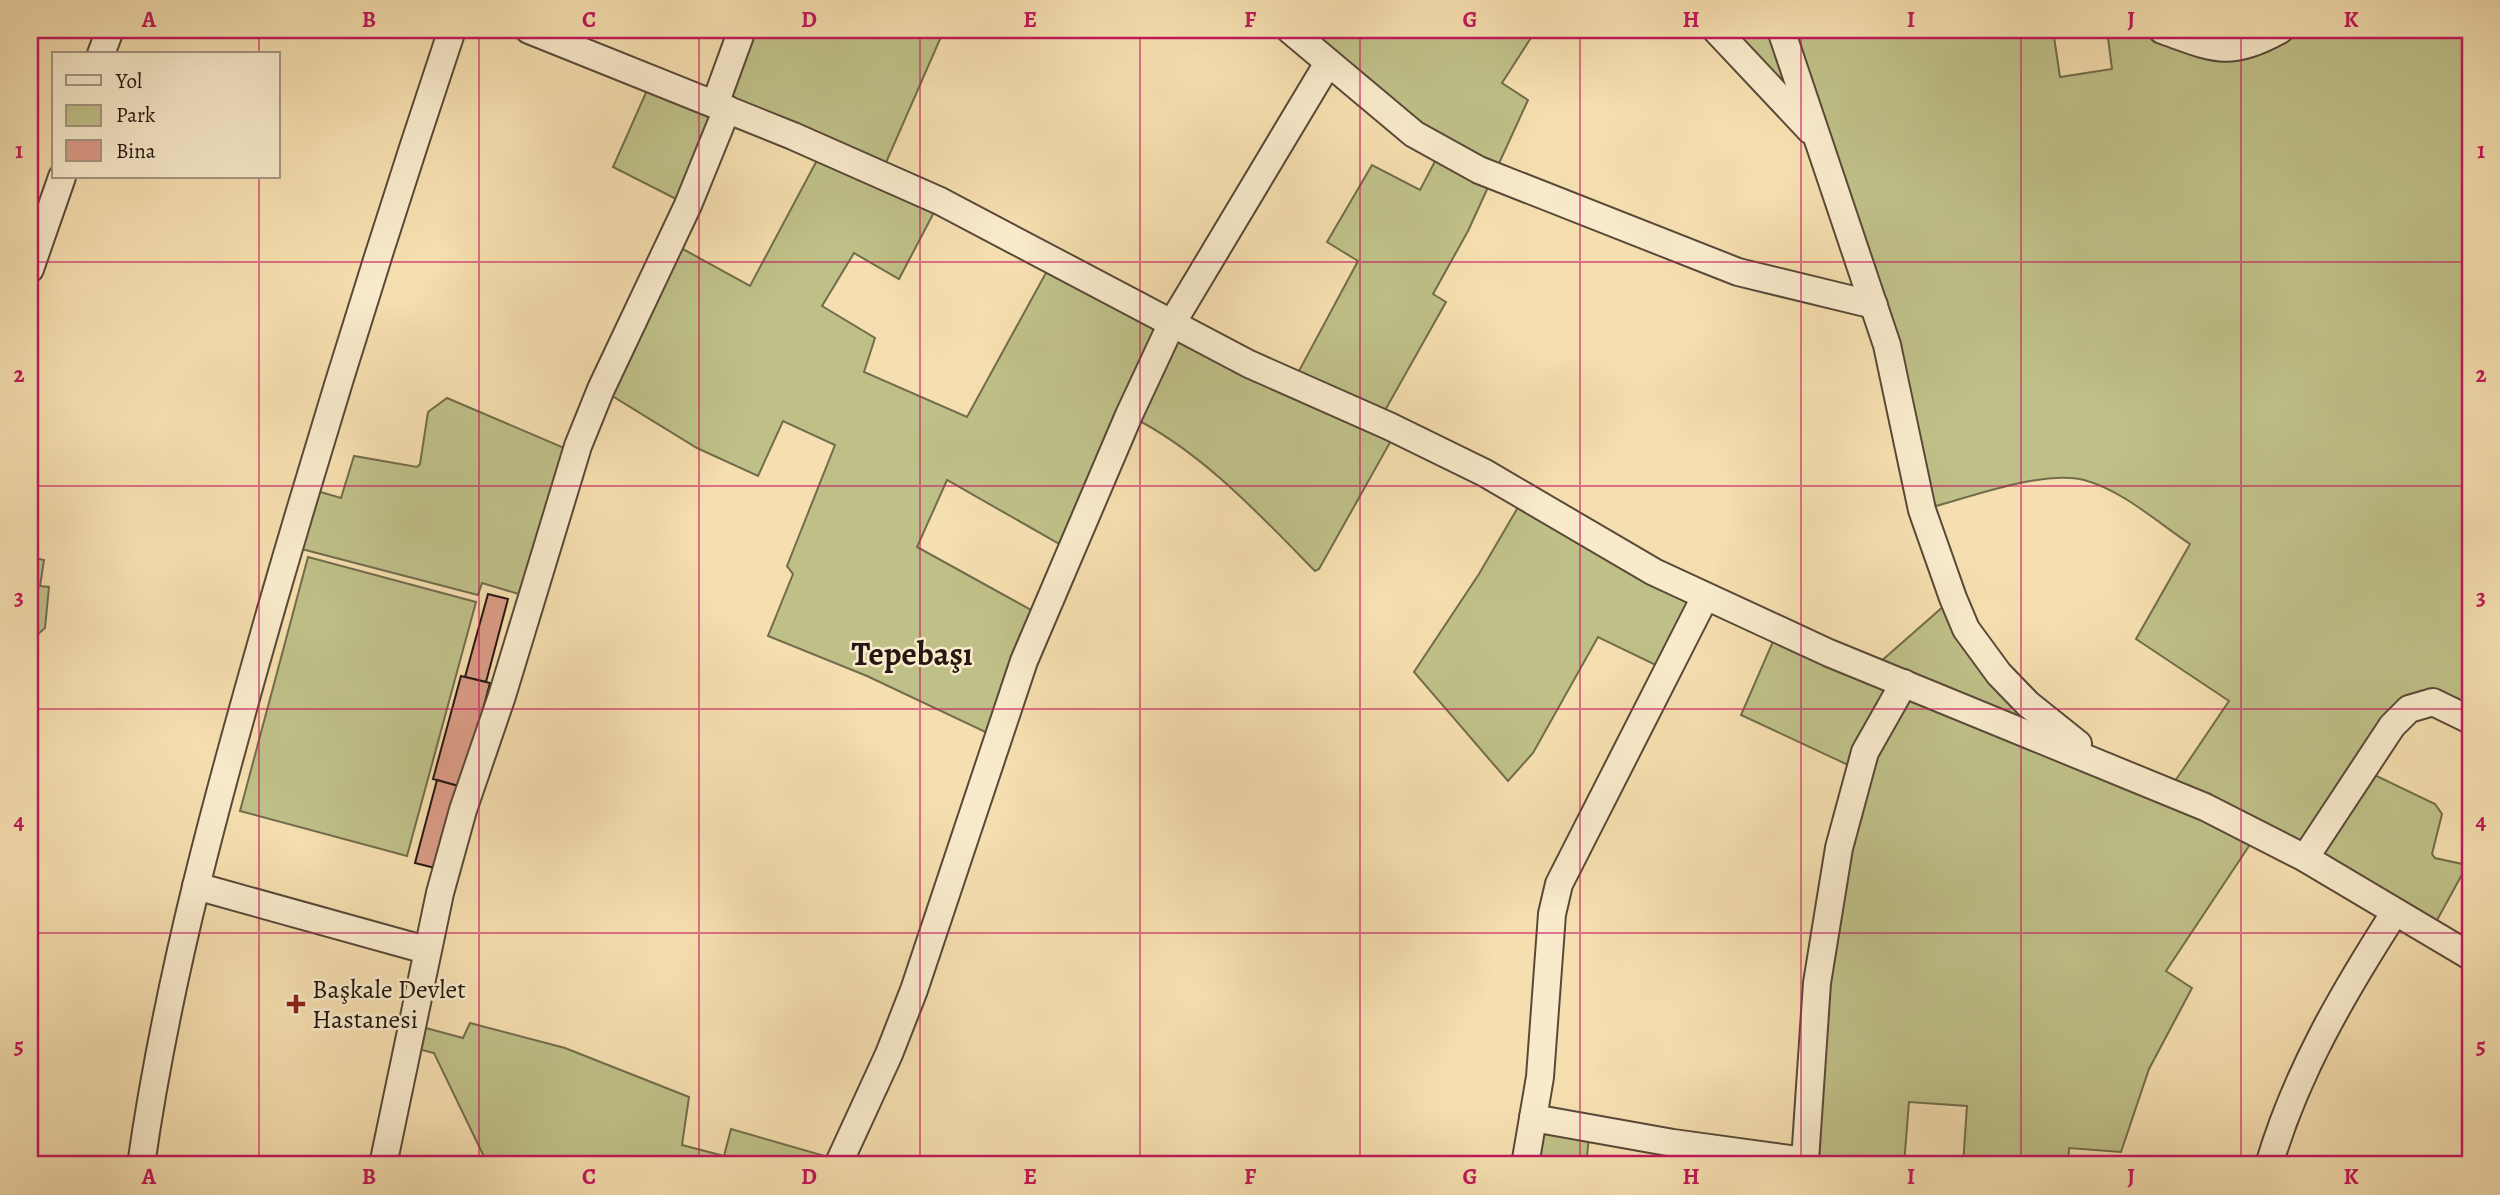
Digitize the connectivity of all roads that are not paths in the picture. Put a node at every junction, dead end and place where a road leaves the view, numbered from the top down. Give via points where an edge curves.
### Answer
1 (110, 30) edge
2 (452, 30) edge
3 (529, 30) edge
4 (742, 30) edge
5 (1290, 30) edge
6 (1716, 30) edge
7 (1781, 30) edge
8 (2162, 30) edge
9 (2280, 30) edge
10 (102, 52) edge
11 (1328, 63) junction
12 (721, 107) junction
13 (1818, 139) junction
14 (62, 178) edge
15 (30, 269) edge
16 (1874, 305) junction
17 (1171, 325) junction
18 (1705, 597) junction
19 (1904, 683) junction
20 (2470, 720) edge
21 (2107, 764) junction
22 (2305, 859) junction
23 (196, 886) junction
24 (2395, 912) junction
25 (426, 950) junction
26 (2470, 956) edge
27 (1533, 1118) junction
28 (141, 1165) edge
29 (383, 1165) edge
30 (838, 1165) edge
31 (1525, 1165) edge
32 (2269, 1165) edge

1 - 10 street
2 - 23 street via 313,466
3 - 12 street
4 - 12 street
5 - 11 street
6 - 13 street
7 - 13 street
8 - 9 street via 2232,49
11 - 16 street via 1414,134 1493,176 1738,272
11 - 17 street
12 - 17 street via 940,201
12 - 25 street via 688,205 578,446 463,810
13 - 16 street
14 - 15 street
16 - 21 street via 1898,391 1922,510 1966,629 2028,704
17 - 18 street via 1438,448 1607,547
17 - 30 street via 1033,639 914,990
18 - 19 street
18 - 27 street via 1559,884 1552,914 1545,1031
19 - 21 street
19 - 27 street via 1865,752 1839,848 1817,984 1805,1161
20 - 22 street via 2433,702 2409,709 2382,740
21 - 22 street via 2205,807
22 - 24 street
23 - 25 street
23 - 28 street via 154,1074
24 - 26 street
24 - 32 street via 2334,1011 2299,1079
25 - 29 street
27 - 31 street

